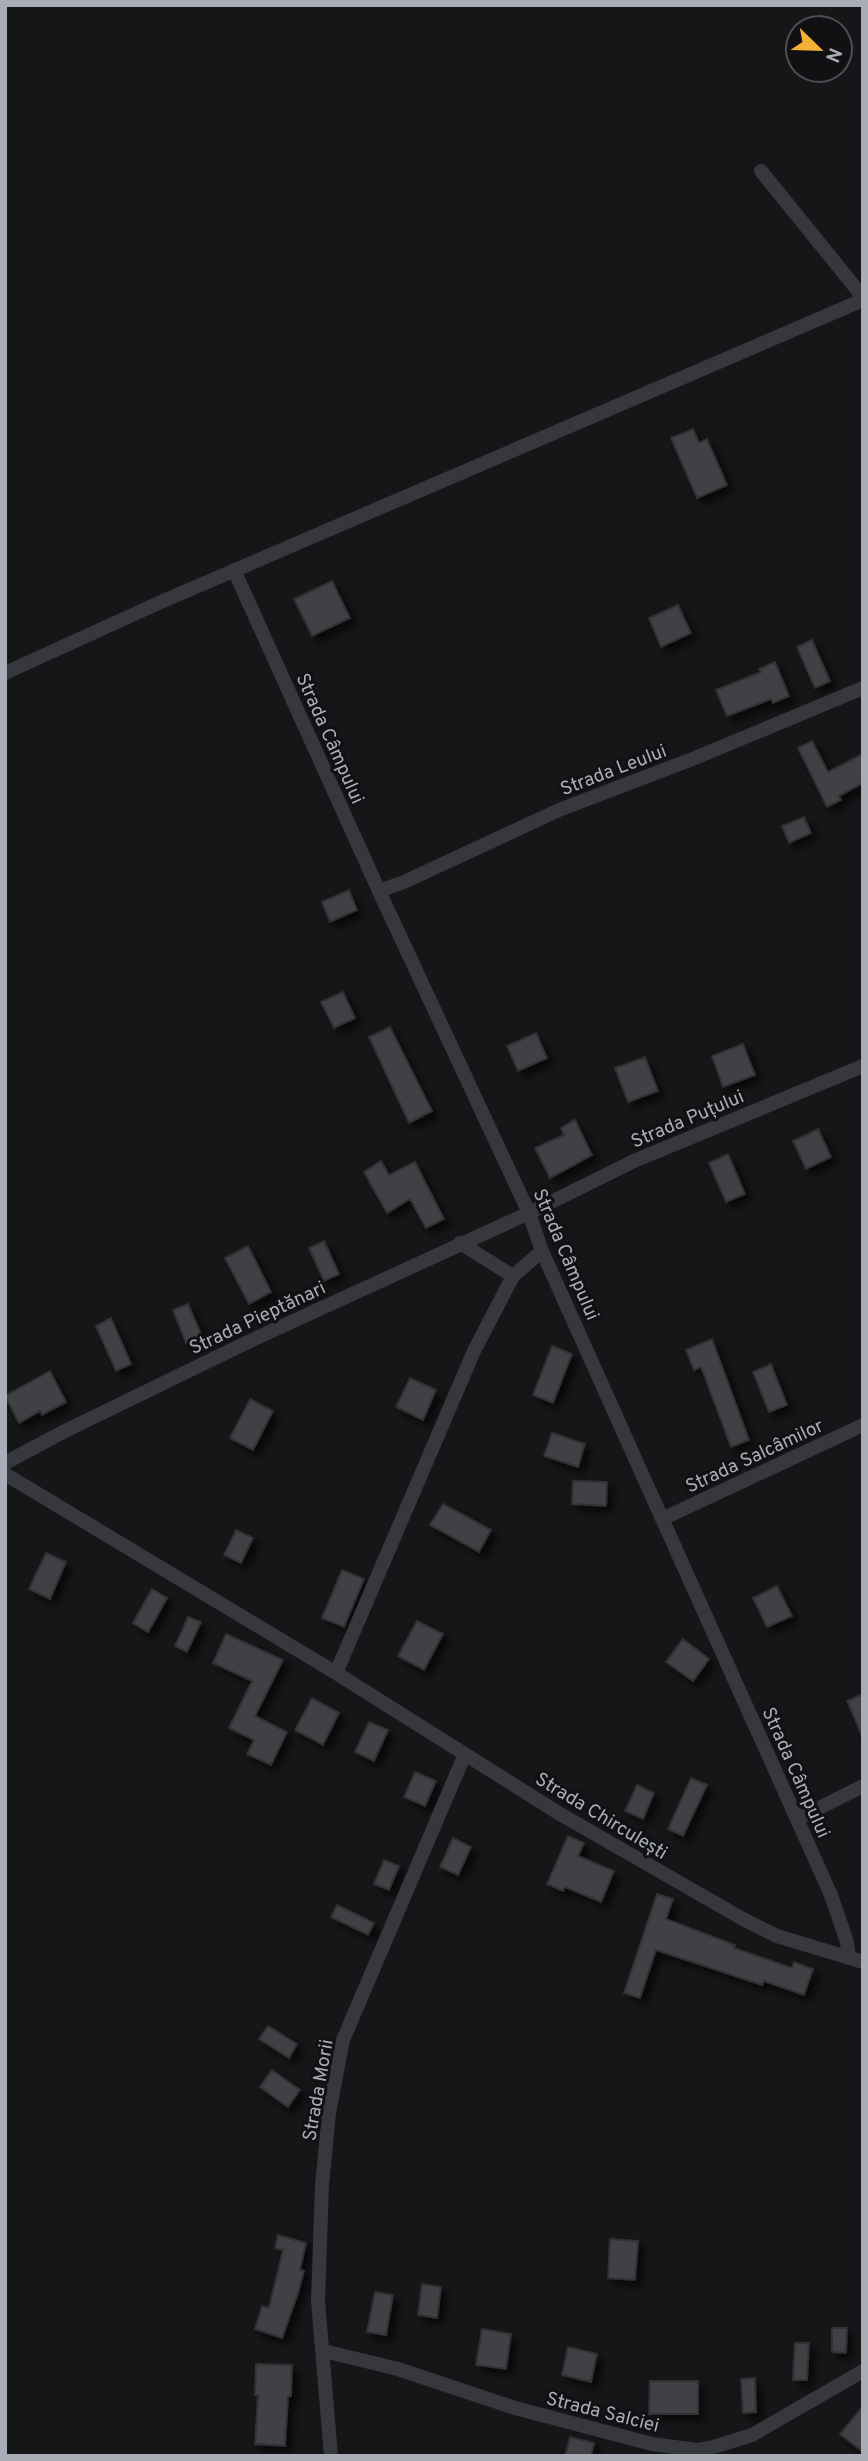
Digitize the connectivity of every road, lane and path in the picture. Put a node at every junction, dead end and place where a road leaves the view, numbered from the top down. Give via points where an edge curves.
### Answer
1 (761, 171) dead end
2 (863, 299) edge
3 (234, 570) junction
4 (5, 673) edge
5 (863, 688) edge
6 (379, 891) junction
7 (863, 1066) edge
8 (529, 1213) junction
9 (460, 1243) junction
10 (542, 1251) junction
11 (513, 1276) junction
12 (863, 1425) edge
13 (5, 1463) edge
14 (5, 1474) edge
15 (662, 1519) junction
16 (335, 1673) junction
17 (465, 1754) junction
18 (863, 1786) edge
19 (797, 1819) junction
20 (856, 1960) edge
21 (324, 2351) junction
22 (863, 2371) edge
23 (331, 2456) edge

1 - 2 street
2 - 3 street
3 - 4 street
3 - 6 street, Strada Câmpului
5 - 6 street, Strada Leului via 559,810
6 - 8 street, Strada Câmpului
7 - 8 street, Strada Puțului via 634,1161
8 - 9 street, Strada Pieptănari
8 - 10 street, Strada Câmpului
9 - 11 street
9 - 13 street, Strada Pieptănari
10 - 11 street
10 - 15 street, Strada Câmpului
11 - 16 street via 474,1351
12 - 15 street, Strada Salcâmilor
14 - 16 street, Strada Chirculești
15 - 19 street, Strada Câmpului
16 - 17 street, Strada Chirculești
17 - 20 street, Strada Chirculești via 743,1919 777,1936
17 - 21 street, Strada Morii via 343,2040 322,2186 318,2301
18 - 19 street
19 - 20 street, Strada Câmpului
21 - 22 street, Strada Salciei via 652,2444 697,2449 752,2435
21 - 23 street, Strada Morii

